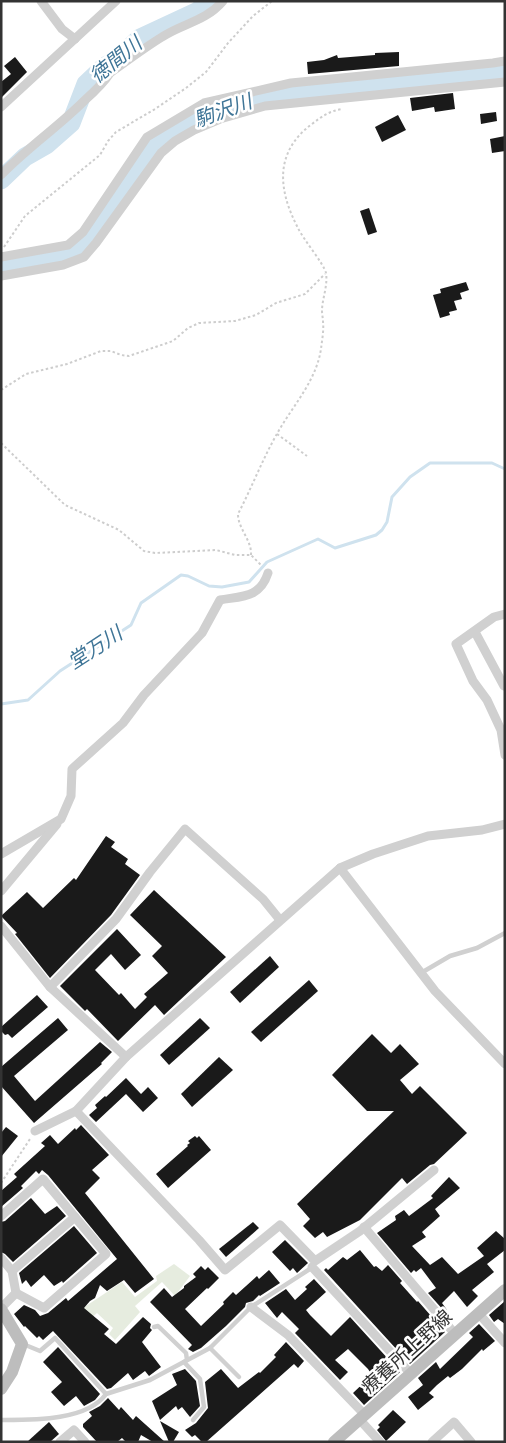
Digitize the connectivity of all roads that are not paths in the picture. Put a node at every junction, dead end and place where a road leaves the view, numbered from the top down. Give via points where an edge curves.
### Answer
1 (41, 1) edge
2 (116, 1) edge
3 (223, 1) edge
4 (75, 39) junction
5 (505, 61) edge
6 (505, 82) edge
7 (1, 107) edge
8 (1, 175) edge
9 (2, 253) edge
10 (1, 276) edge
11 (268, 573) dead end
12 (505, 614) edge
13 (475, 632) junction
14 (504, 686) edge
15 (505, 755) edge
16 (61, 819) junction
17 (505, 824) edge
18 (1, 854) edge
19 (340, 868) junction
20 (1, 891) edge
21 (280, 920) junction
22 (1, 926) edge
23 (505, 933) edge
24 (421, 973) junction
25 (50, 987) junction
26 (126, 1057) junction
27 (505, 1064) edge
28 (76, 1112) junction
29 (35, 1131) road end
30 (434, 1170) dead end
31 (1, 1216) edge
32 (75, 1217) junction
33 (364, 1227) junction
34 (1, 1258) edge
35 (314, 1264) junction
36 (12, 1271) junction
37 (505, 1290) edge
38 (16, 1293) junction
39 (251, 1307) junction
40 (1, 1308) edge
41 (479, 1314) junction
42 (154, 1327) dead end
43 (455, 1334) junction
44 (505, 1343) edge
45 (22, 1344) junction
46 (210, 1348) junction
47 (185, 1361) junction
48 (411, 1374) junction
49 (239, 1377) dead end
50 (1, 1389) edge
51 (106, 1394) junction
52 (362, 1417) junction
53 (1, 1420) edge
54 (193, 1420) dead end
55 (60, 1442) edge
56 (85, 1442) edge
57 (334, 1442) edge
58 (380, 1442) edge
59 (432, 1442) edge
60 (472, 1442) edge

1 - 4 street
2 - 4 street
3 - 8 street via 195,22 164,35 110,73 105,82 67,118
4 - 7 street
5 - 9 street via 291,83 204,103 147,137 83,232 68,245
6 - 10 street via 265,106 220,119 194,130 160,153 84,257 64,265
11 - 16 street via 254,594 220,600 202,633 144,695 123,723 72,769 72,796
12 - 13 street via 494,616
13 - 14 street
13 - 15 street via 456,644 501,730
16 - 18 street
16 - 20 street
17 - 19 street via 428,836
19 - 21 street
19 - 24 street
21 - 25 street via 263,899 185,830 116,919
21 - 26 street
22 - 25 street
23 - 24 lane via 477,948 450,956
24 - 27 street
25 - 26 street
26 - 28 street
28 - 29 street
28 - 35 street via 225,1270 280,1225
30 - 33 street
31 - 32 street via 43,1179
32 - 36 street
32 - 38 street via 106,1254 44,1308
33 - 35 street
33 - 43 street
34 - 36 street
35 - 39 lane
35 - 48 street
36 - 38 street
37 - 41 street, 療養所上野線
38 - 40 street
39 - 46 lane
39 - 52 street via 288,1335
40 - 45 street
41 - 43 street, 療養所上野線
41 - 44 street
42 - 47 lane via 158,1326 186,1353
43 - 48 street, 療養所上野線
45 - 50 street via 12,1372
45 - 51 lane via 40,1351 55,1338
46 - 47 lane
46 - 49 lane
47 - 51 lane via 150,1380
47 - 54 lane via 200,1379 204,1406
48 - 52 street, 療養所上野線
51 - 53 lane via 87,1410 54,1417
52 - 57 street, 療養所上野線
52 - 58 street
55 - 56 street via 74,1430
59 - 60 street via 454,1422

